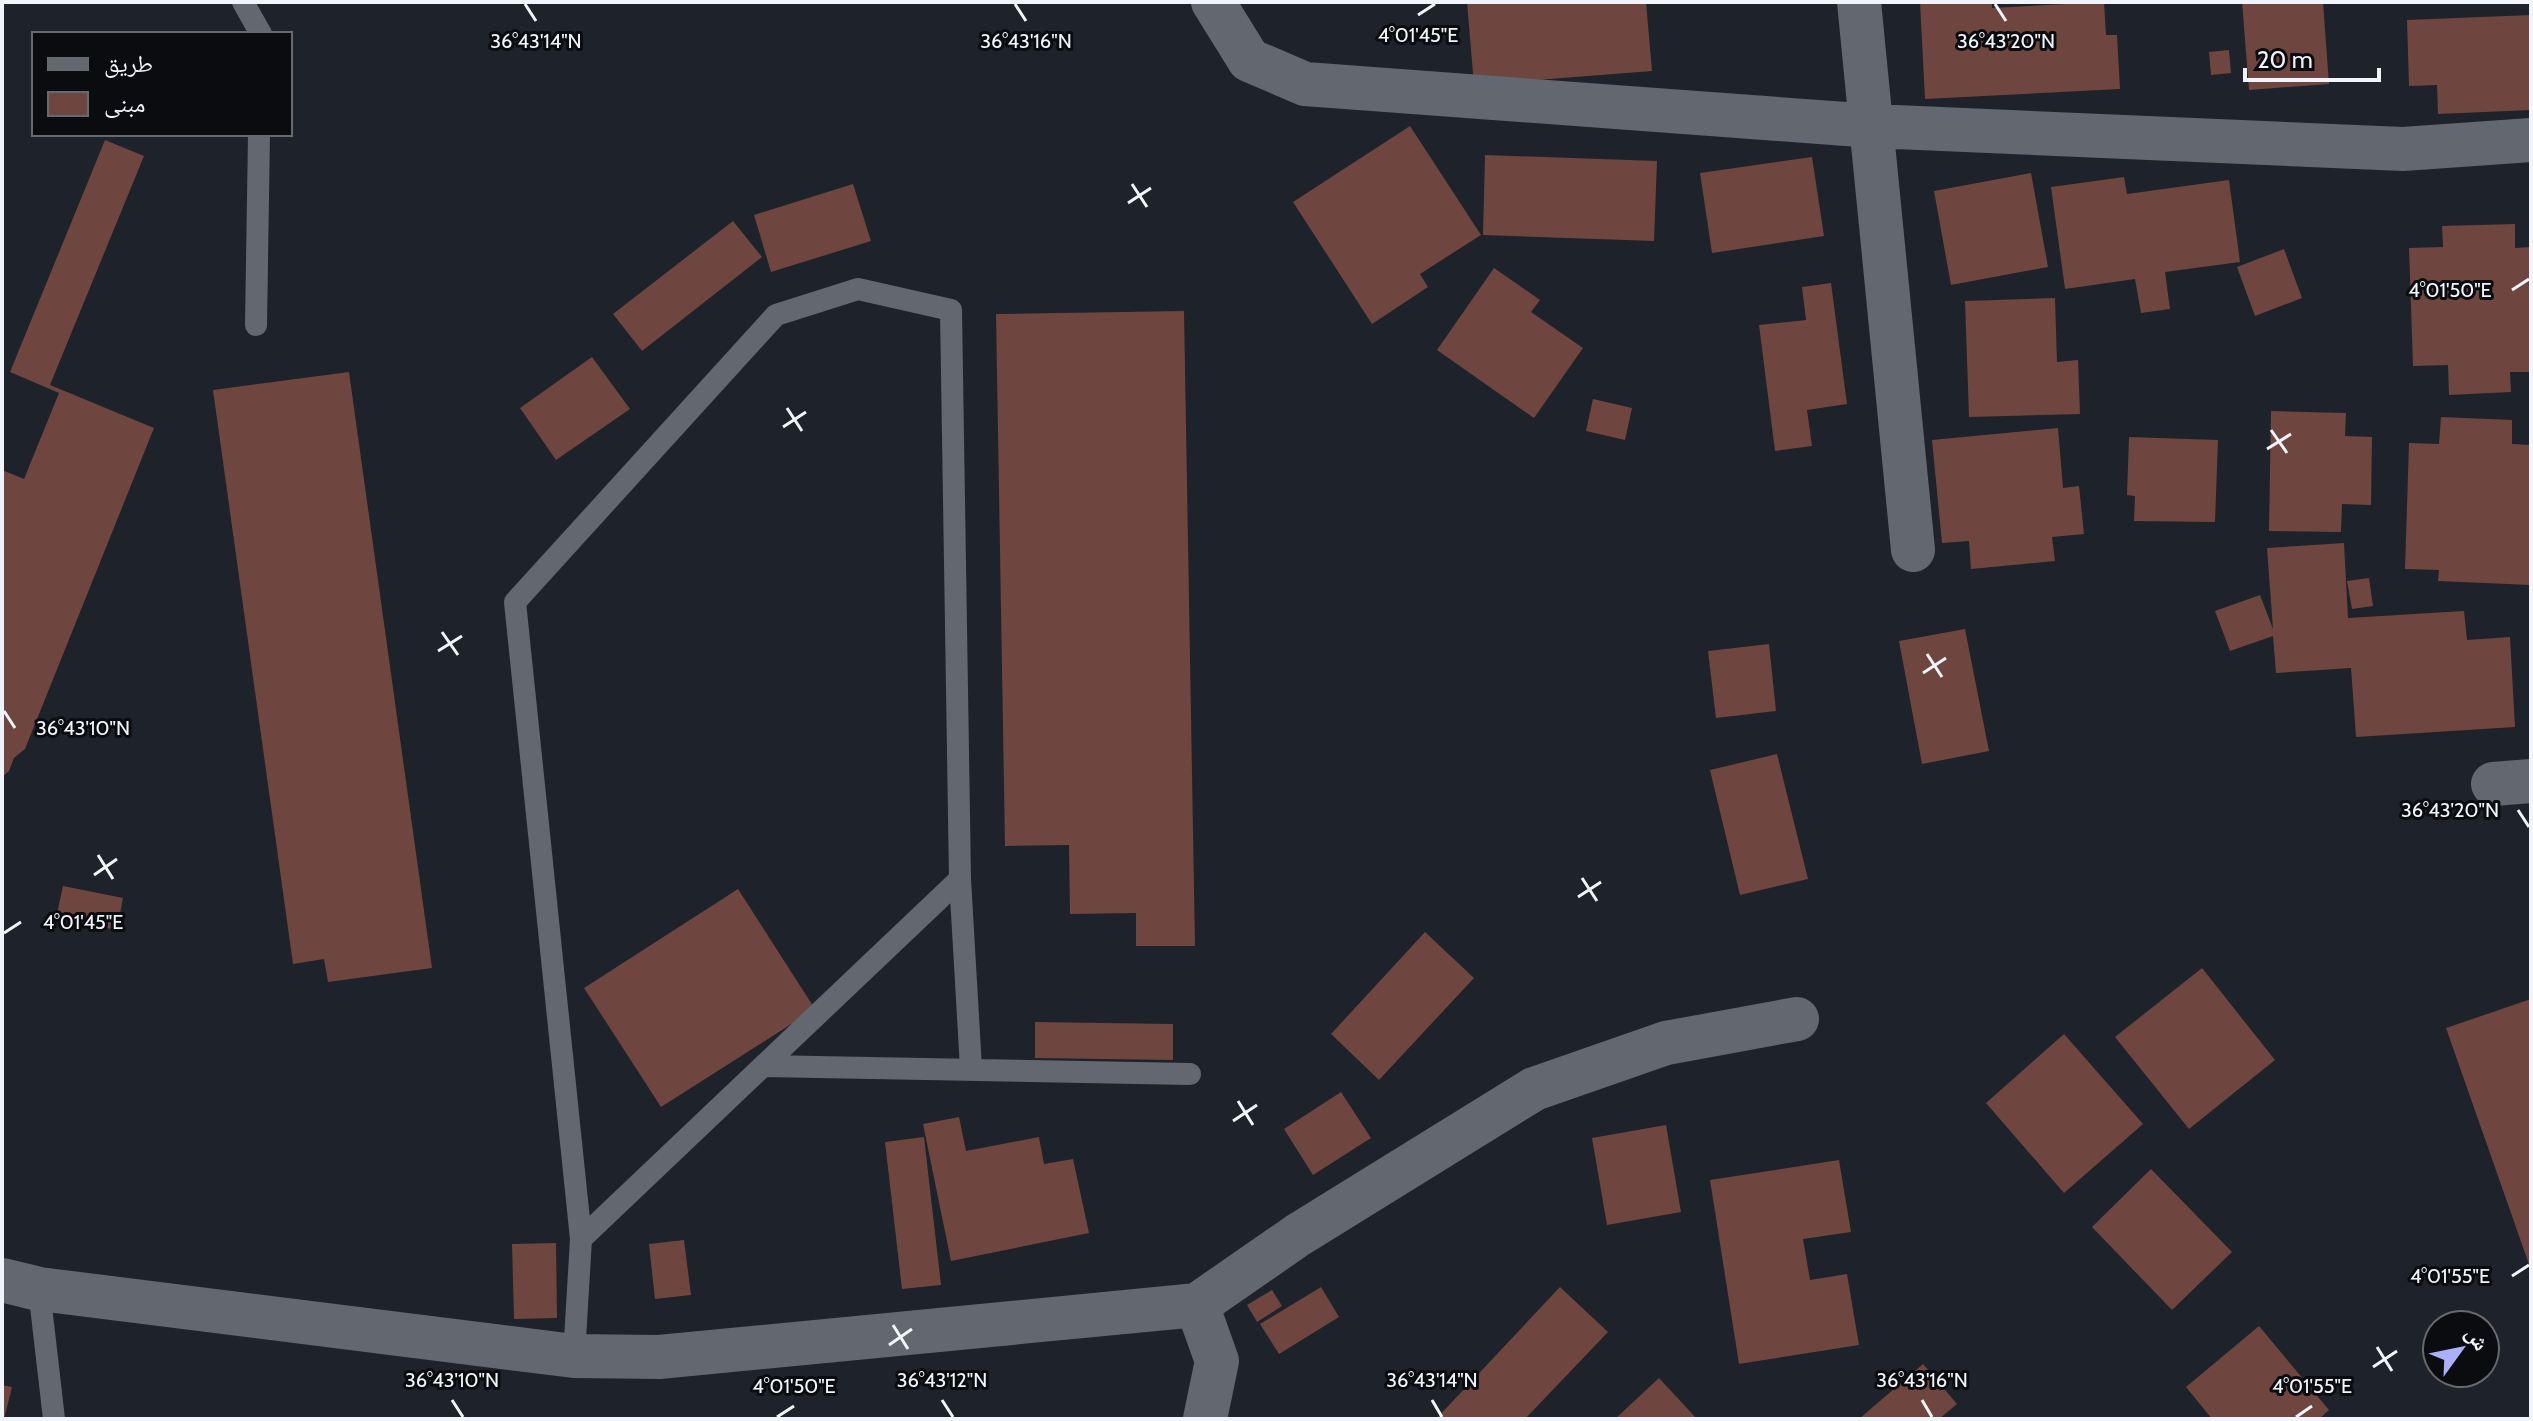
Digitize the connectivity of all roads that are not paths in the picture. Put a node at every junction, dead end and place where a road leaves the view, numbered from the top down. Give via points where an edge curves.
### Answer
1 (243, 2) edge
2 (1213, 2) edge
3 (1859, 2) edge
4 (260, 32) edge
5 (1873, 126) junction
6 (259, 136) edge
7 (2531, 140) edge
8 (256, 325) dead end
9 (1913, 550) dead end
10 (960, 879) junction
11 (1797, 1019) dead end
12 (764, 1066) junction
13 (971, 1068) junction
14 (1190, 1074) dead end
15 (581, 1239) junction
16 (20, 1285) edge
17 (1197, 1305) junction
18 (574, 1356) junction
19 (54, 1419) edge
20 (1205, 1419) edge

1 - 4 lane
2 - 5 street via 1249,60 1305,84
3 - 5 street
5 - 7 street via 2403,149
5 - 9 street
6 - 8 lane
10 - 12 lane
10 - 13 lane
10 - 15 lane via 951,310 858,289 776,315 515,602
11 - 17 street via 1666,1043 1534,1089 1298,1235
12 - 13 lane
12 - 15 lane
13 - 14 lane
15 - 18 lane
16 - 18 street
16 - 19 lane
17 - 18 street via 659,1357
17 - 20 street via 1217,1361

